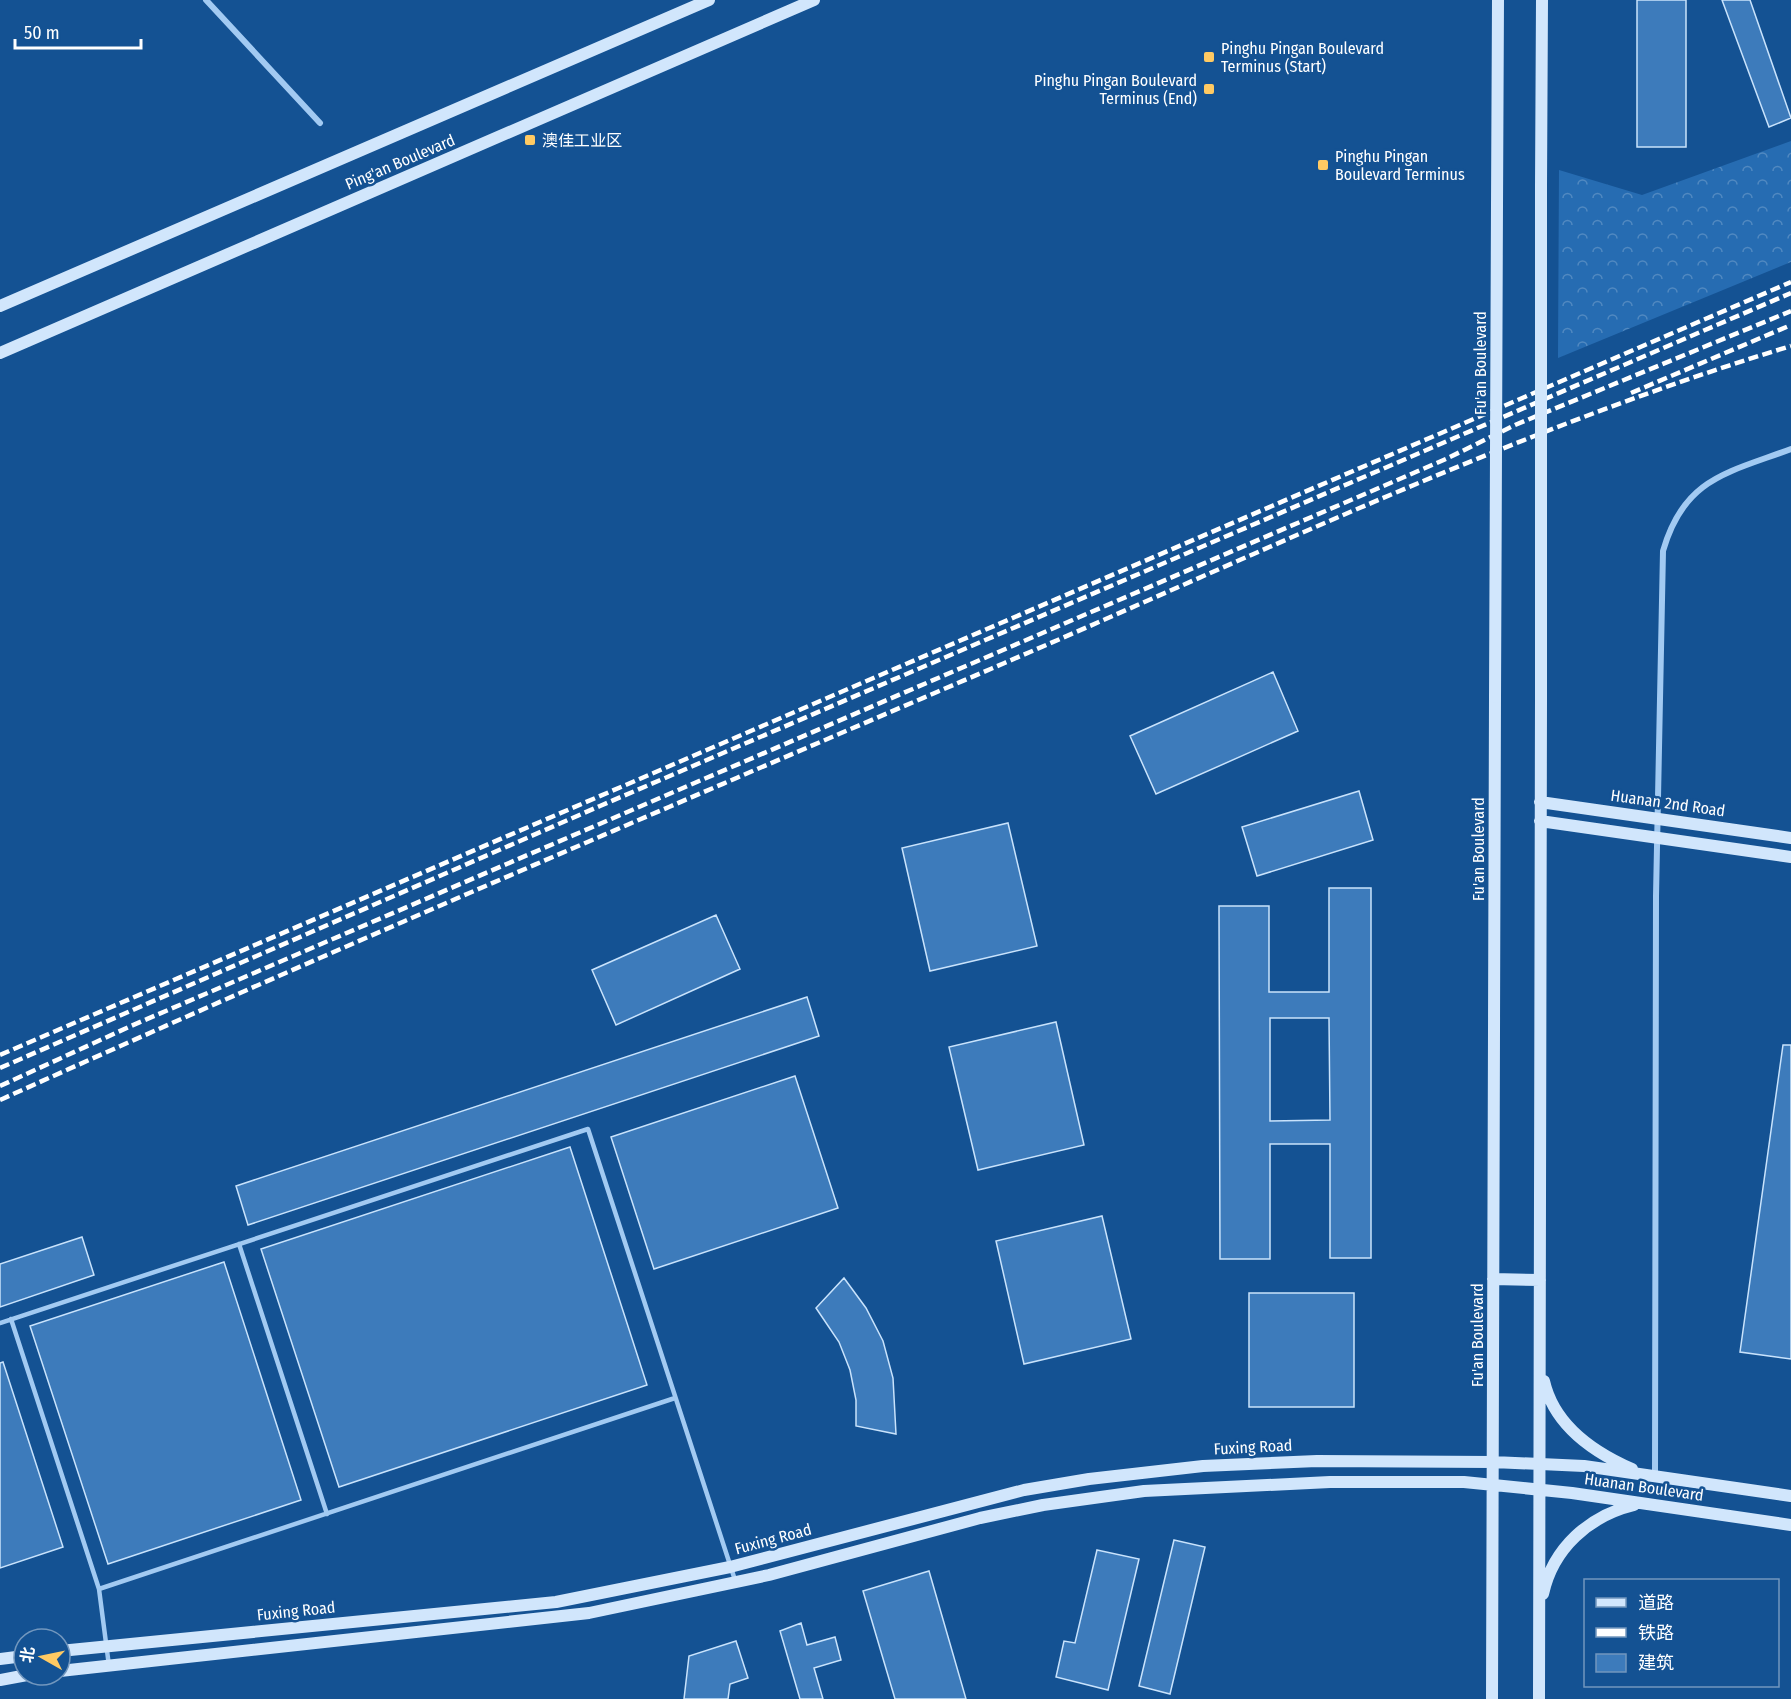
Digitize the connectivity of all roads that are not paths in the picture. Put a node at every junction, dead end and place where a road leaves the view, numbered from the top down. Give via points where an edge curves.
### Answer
1 (206, 0) edge
2 (709, 0) edge
3 (814, 0) edge
4 (1498, 0) edge
5 (1542, 0) edge
6 (320, 123) dead end
7 (0, 306) edge
8 (0, 353) edge
9 (1791, 449) edge
10 (1540, 802) junction
11 (1657, 819) junction
12 (1540, 821) junction
13 (1657, 838) junction
14 (1791, 838) edge
15 (1791, 857) edge
16 (239, 1244) junction
17 (1493, 1279) junction
18 (1540, 1280) junction
19 (11, 1319) junction
20 (0, 1323) edge
21 (1540, 1363) junction
22 (675, 1398) junction
23 (1493, 1462) junction
24 (1539, 1464) junction
25 (1651, 1476) junction
26 (1493, 1484) junction
27 (1540, 1490) junction
28 (1791, 1496) edge
29 (1643, 1503) junction
30 (327, 1514) junction
31 (1791, 1525) edge
32 (730, 1567) junction
33 (735, 1583) junction
34 (99, 1589) junction
35 (1539, 1613) junction
36 (106, 1647) junction
37 (72, 1651) edge
38 (109, 1666) junction
39 (72, 1670) edge
40 (1492, 1699) edge
41 (1539, 1699) edge

1 - 6 street
2 - 7 street, Ping'an Boulevard
3 - 8 street, Ping'an Boulevard
4 - 17 street, Fu'an Boulevard, bridge
5 - 10 street, bridge
9 - 11 street via 1707,482 1684,504 1669,531 1661,574
10 - 11 street, Huanan 2nd Road
10 - 12 street
11 - 13 street
11 - 14 street, Huanan 2nd Road
12 - 13 street
12 - 18 street
13 - 15 street
13 - 25 street
16 - 19 lane
16 - 22 lane via 588,1128
16 - 30 lane
17 - 18 street
17 - 23 street, Fu'an Boulevard
18 - 21 street
19 - 20 lane
19 - 34 lane
21 - 24 street
21 - 25 street via 1545,1387 1563,1420 1597,1451
22 - 30 lane
22 - 32 lane
23 - 24 street, Huanan Boulevard
23 - 26 street, Fu'an Boulevard
23 - 32 street, Fuxing Road via 1261,1463 1089,1479 957,1506
24 - 25 street, Huanan Boulevard
24 - 27 street
25 - 28 street, Huanan Boulevard
26 - 27 street, Huanan Boulevard
26 - 33 street, Fuxing Road via 1254,1484 1095,1496 980,1518
26 - 40 street, Fu'an Boulevard
27 - 29 street, Huanan Boulevard
27 - 35 street
29 - 31 street, Huanan Boulevard
29 - 35 street via 1615,1510 1571,1540 1552,1567
30 - 34 lane
32 - 33 lane
32 - 36 street, Fuxing Road via 556,1602
33 - 38 street, Fuxing Road via 545,1619
34 - 36 lane
35 - 41 street
36 - 37 street, Fuxing Road
36 - 38 lane
38 - 39 street, Fuxing Road

